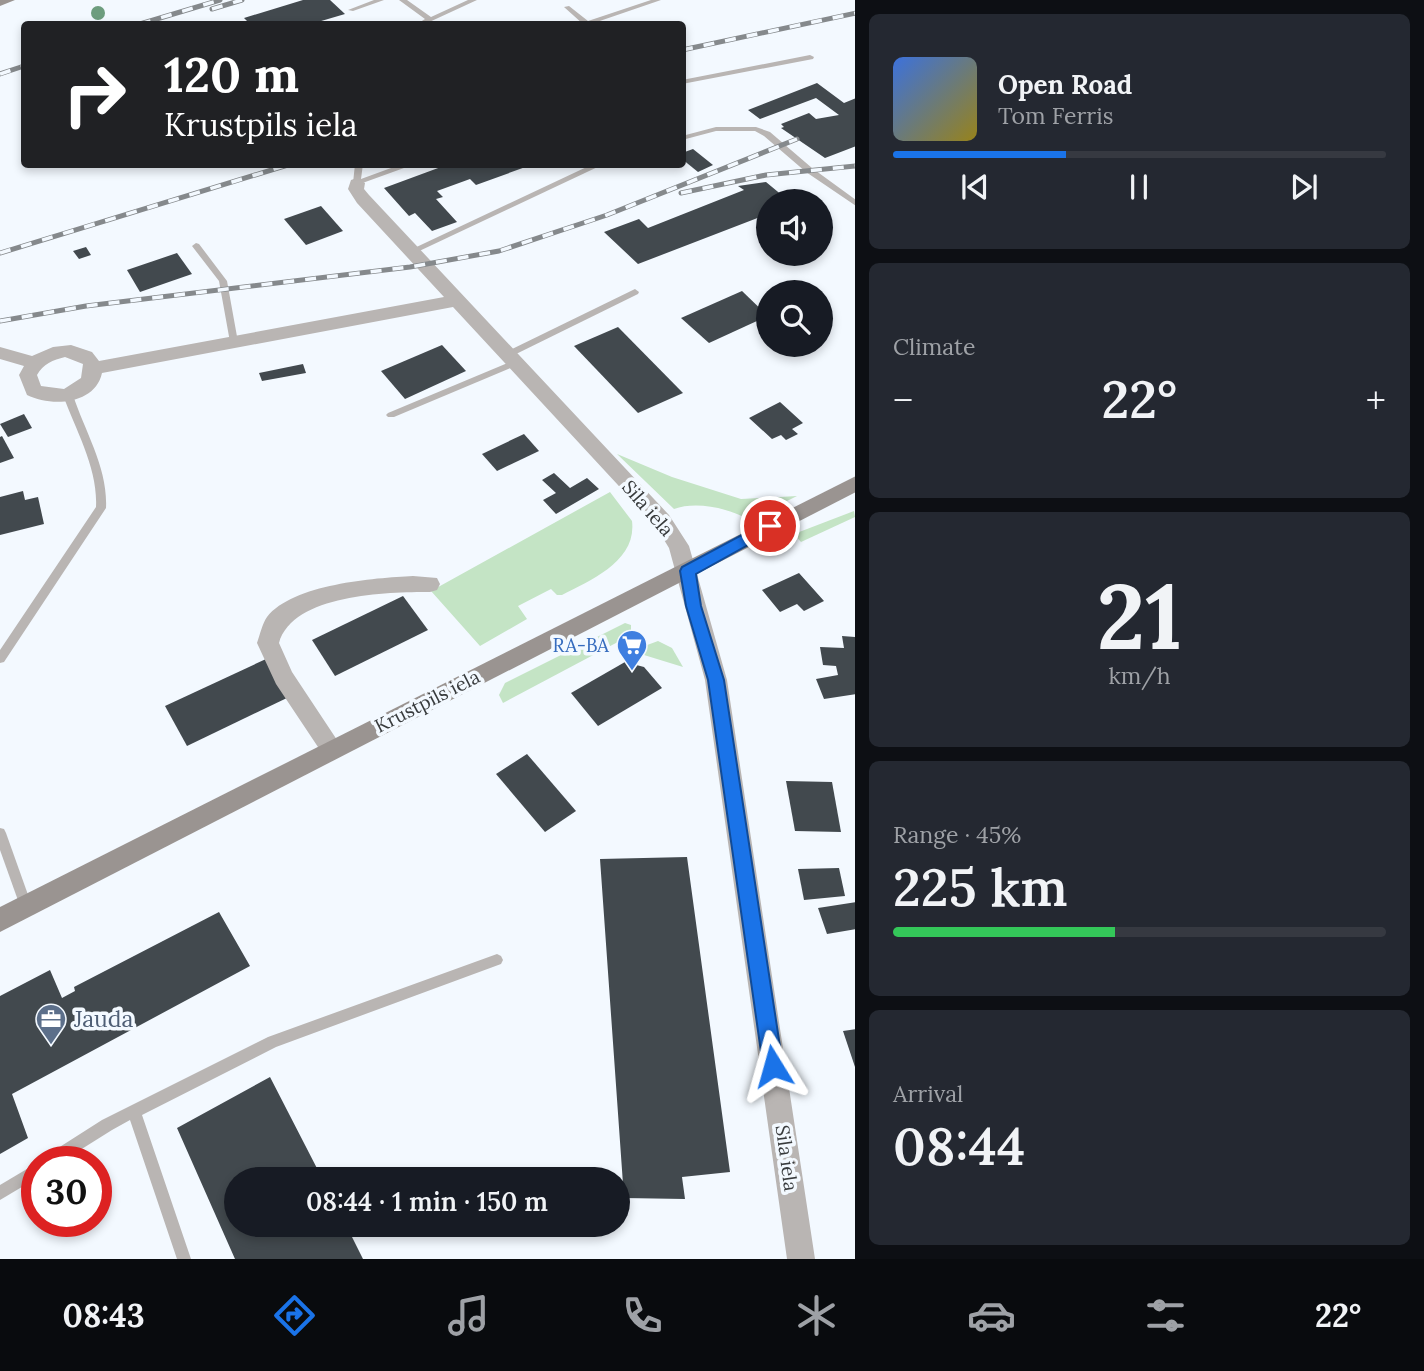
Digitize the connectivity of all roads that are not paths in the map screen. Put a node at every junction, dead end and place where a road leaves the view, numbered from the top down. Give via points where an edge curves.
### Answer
1 (8, 0) edge
2 (381, 0) edge
3 (402, 0) edge
4 (474, 0) edge
5 (658, 0) edge
6 (0, 2) edge
7 (567, 7) dead end
8 (351, 10) dead end
9 (430, 20) joint
10 (583, 21) edge
11 (595, 21) edge
12 (810, 57) dead end
13 (686, 81) edge
14 (686, 137) edge
15 (359, 168) edge
16 (400, 168) edge
17 (590, 168) edge
18 (357, 183) junction
19 (855, 204) edge
20 (197, 246) dead end
21 (412, 251) junction
22 (635, 292) dead end
23 (459, 299) junction
24 (234, 342) junction
25 (0, 353) edge
26 (513, 358) junction
27 (35, 363) junction
28 (94, 368) junction
29 (68, 395) junction
30 (391, 415) dead end
31 (855, 483) edge
32 (688, 571) junction
33 (430, 584) dead end
34 (0, 659) edge
35 (332, 750) junction
36 (0, 834) edge
37 (26, 906) junction
38 (0, 920) edge
39 (497, 960) dead end
40 (134, 1112) junction
41 (76, 1146) edge
42 (21, 1180) edge
43 (0, 1193) edge
44 (184, 1259) edge
45 (802, 1259) edge

1 - 6 street
2 - 8 lane
3 - 9 lane
4 - 9 lane
5 - 11 lane
7 - 10 lane
12 - 13 lane
14 - 19 lane via 716,129 756,129
15 - 18 lane
16 - 18 lane
17 - 21 lane
18 - 21 street, Sila iela via 363,199
20 - 24 lane via 223,281
21 - 23 street, Sila iela
22 - 26 lane
23 - 24 street
23 - 26 street, Sila iela
24 - 28 street
25 - 27 street
26 - 30 lane
26 - 32 street, Sila iela via 662,520
27 - 28 street via 54,353 76,352 85,355
27 - 29 street via 28,375 33,390 43,396
28 - 29 street via 88,384
29 - 34 lane via 94,466 102,508
31 - 32 street, Krustpils iela
32 - 35 street, Krustpils iela
32 - 45 street, Sila iela via 716,680
33 - 35 street via 361,588 290,610 274,624 268,643 284,678
35 - 37 street, Krustpils iela
36 - 37 lane
37 - 38 street, Krustpils iela
39 - 40 lane via 273,1042
40 - 41 lane
40 - 44 lane
42 - 43 lane

